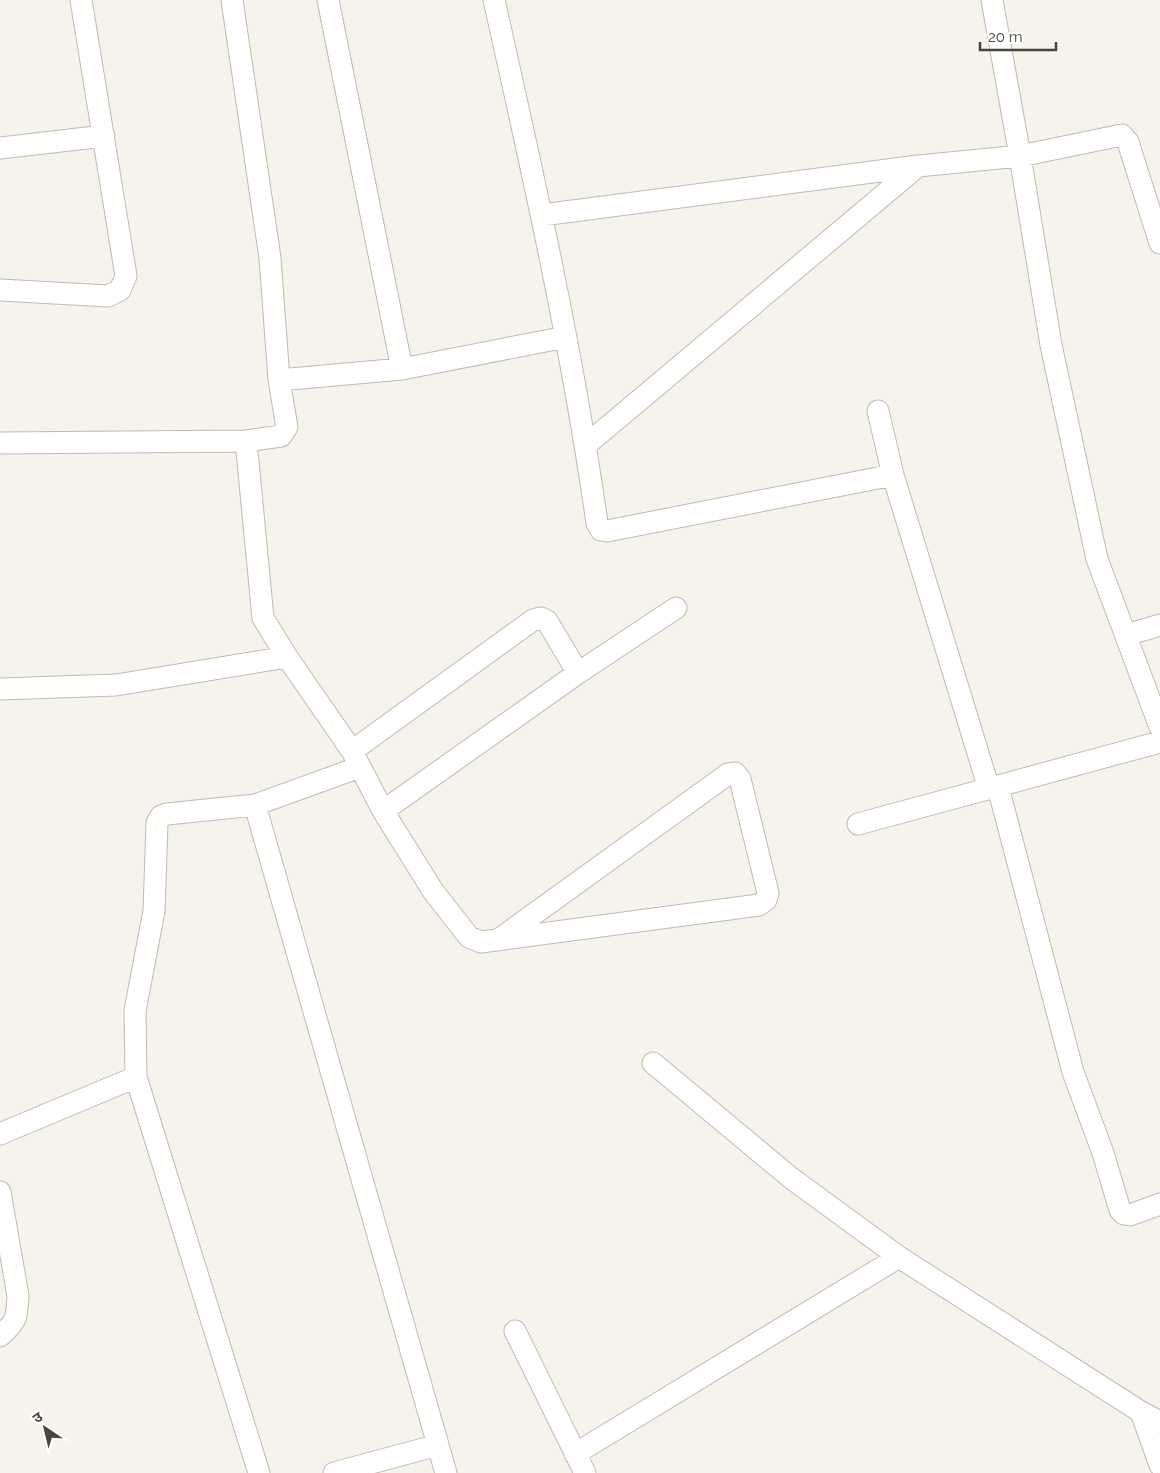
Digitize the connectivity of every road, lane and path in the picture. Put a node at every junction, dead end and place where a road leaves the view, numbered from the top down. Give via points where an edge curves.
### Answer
1 (81, 0) edge
2 (232, 0) edge
3 (328, 0) edge
4 (494, 0) edge
5 (992, 0) edge
6 (104, 136) junction
7 (0, 148) edge
8 (1020, 156) junction
9 (918, 166) junction
10 (542, 216) junction
11 (1160, 243) edge
12 (0, 290) edge
13 (566, 337) junction
14 (402, 369) junction
15 (279, 380) junction
16 (878, 411) dead end
17 (246, 441) junction
18 (0, 443) edge
19 (586, 445) junction
20 (893, 475) junction
21 (676, 608) dead end
22 (1160, 625) edge
23 (1126, 635) junction
24 (287, 657) junction
25 (578, 673) junction
26 (0, 689) edge
27 (1160, 727) edge
28 (1160, 742) edge
29 (356, 759) junction
30 (993, 788) junction
31 (256, 805) junction
32 (383, 811) junction
33 (858, 824) dead end
34 (498, 940) junction
35 (653, 1062) dead end
36 (136, 1076) junction
37 (0, 1134) edge
38 (0, 1192) edge
39 (1160, 1204) edge
40 (898, 1258) junction
41 (515, 1331) dead end
42 (0, 1336) edge
43 (1141, 1412) junction
44 (1160, 1422) edge
45 (438, 1445) junction
46 (575, 1454) junction
47 (1160, 1465) edge
48 (259, 1473) edge
49 (334, 1473) edge
50 (446, 1473) edge
51 (585, 1473) edge

1 - 6 street
2 - 15 street via 270,258
3 - 14 street
4 - 10 street
5 - 8 street
6 - 7 street
6 - 12 street via 126,276 120,290 108,296
8 - 9 street
8 - 11 street via 1122,135 1128,142
8 - 23 street via 1051,345 1097,559
9 - 10 street
9 - 19 street
10 - 13 street
13 - 14 street
13 - 19 street
14 - 15 street
15 - 17 street via 287,428 281,436
16 - 20 street
17 - 18 street
17 - 24 street via 263,618
19 - 20 street via 597,523 601,530 607,531
20 - 30 street
21 - 25 street
22 - 23 street
23 - 27 street
24 - 26 street via 116,685
24 - 29 street
25 - 29 street via 547,621 541,618 533,620
25 - 32 street
28 - 30 street
29 - 31 street
29 - 32 street
30 - 33 street
30 - 39 street via 1074,1072 1120,1210 1130,1215
31 - 36 street via 167,814 161,816 157,823 154,911 135,1011
31 - 45 street
32 - 34 street via 433,891 469,937 481,942
34 - 34 street via 759,904 766,900 768,893 740,779 735,773 728,774
35 - 40 street via 791,1178
36 - 37 street
36 - 48 street
38 - 42 street via 18,1296 18,1314
40 - 43 street
40 - 46 street
41 - 46 street
43 - 44 street
43 - 47 street
45 - 49 street
45 - 50 street
46 - 51 street

